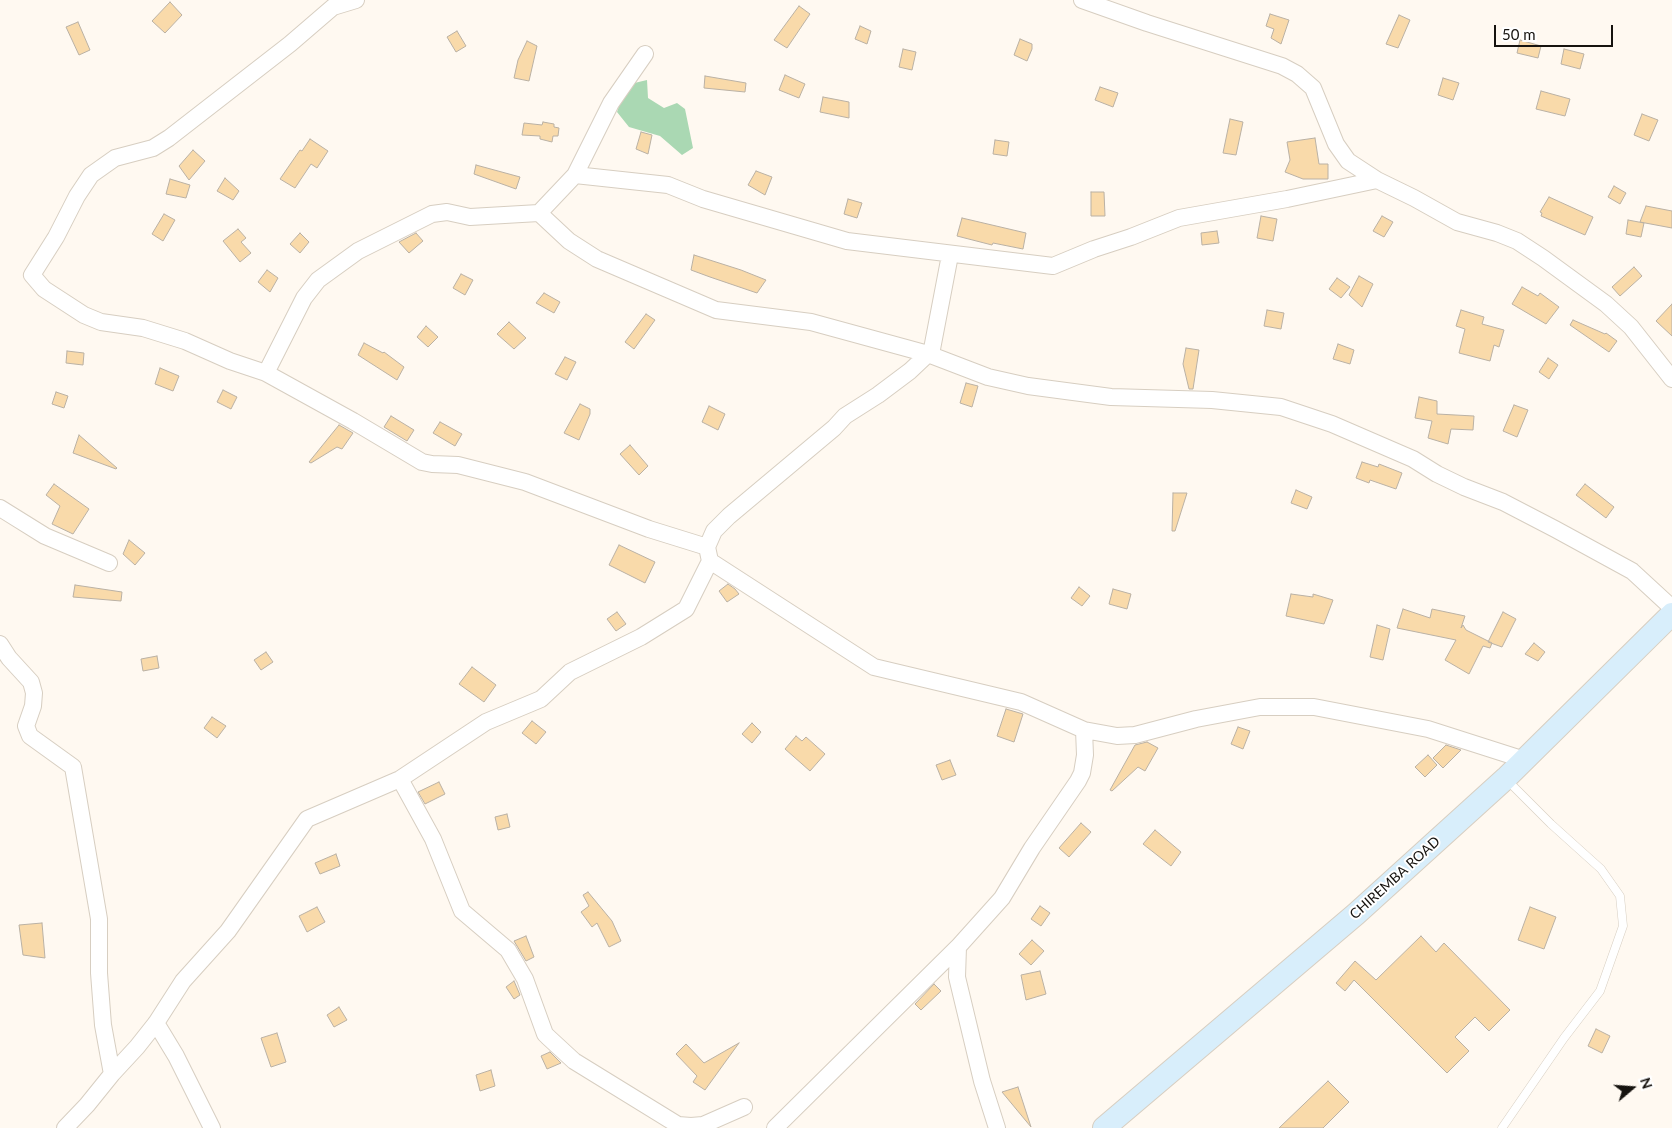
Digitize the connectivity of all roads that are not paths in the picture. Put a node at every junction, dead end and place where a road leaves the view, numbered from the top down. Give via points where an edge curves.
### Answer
1 (356, 0) edge
2 (1082, 0) edge
3 (645, 54) dead end
4 (575, 175) junction
5 (1377, 180) junction
6 (539, 213) junction
7 (950, 255) junction
8 (928, 354) junction
9 (266, 373) junction
10 (1672, 379) edge
11 (0, 508) edge
12 (708, 554) junction
13 (110, 563) dead end
14 (1672, 608) edge
15 (1672, 614) edge
16 (0, 644) edge
17 (1084, 730) junction
18 (1525, 760) junction
19 (1506, 778) junction
20 (400, 779) junction
21 (958, 946) junction
22 (156, 1023) junction
23 (112, 1074) junction
24 (744, 1108) dead end
25 (65, 1128) edge
26 (212, 1128) edge
27 (775, 1128) edge
28 (997, 1128) edge
29 (1104, 1128) edge
30 (1502, 1128) edge

1 - 9 street via 333,7 169,138 153,148 115,158 91,175 32,275 44,289 84,315 101,322 143,328 185,341
2 - 5 street via 1282,66 1297,74 1313,88 1336,144 1348,161
3 - 4 street via 611,103
4 - 6 street
4 - 7 street via 668,185 703,199 846,241
5 - 7 street via 1179,218 1053,266
5 - 10 street via 1456,222 1517,240 1631,327
6 - 8 street via 569,241 597,259 716,310 811,322
6 - 9 street via 470,217 447,212 432,214 358,251 318,280 304,298
7 - 8 street via 932,349
8 - 12 street via 878,395 845,416 729,516 714,531
8 - 14 street via 988,378 1028,386 1111,397 1212,400 1281,407 1414,459 1437,474 1503,502 1632,571
9 - 12 street via 422,462 458,465 524,482
11 - 13 street via 45,536
12 - 17 street via 874,667 1021,702
12 - 20 street via 684,610 641,637 570,672 541,699 486,722
15 - 18 main road, CHIREMBA ROAD
16 - 23 street via 31,682 33,706 26,726 30,736 72,767 99,919 103,1026
17 - 18 street via 1117,736 1260,707 1314,707 1428,729
17 - 21 street via 1085,755 1078,782 1002,898
18 - 19 main road, CHIREMBA ROAD
19 - 29 main road, CHIREMBA ROAD via 1356,914
19 - 30 lane via 1600,868 1620,896 1623,926 1600,992
20 - 22 street via 307,819 228,931 183,981
20 - 24 street via 433,839 462,911 508,950 525,979 548,1037 574,1061 678,1125 703,1125
21 - 27 street
21 - 28 street via 957,977 982,1082
22 - 23 street
22 - 26 street
23 - 25 street

